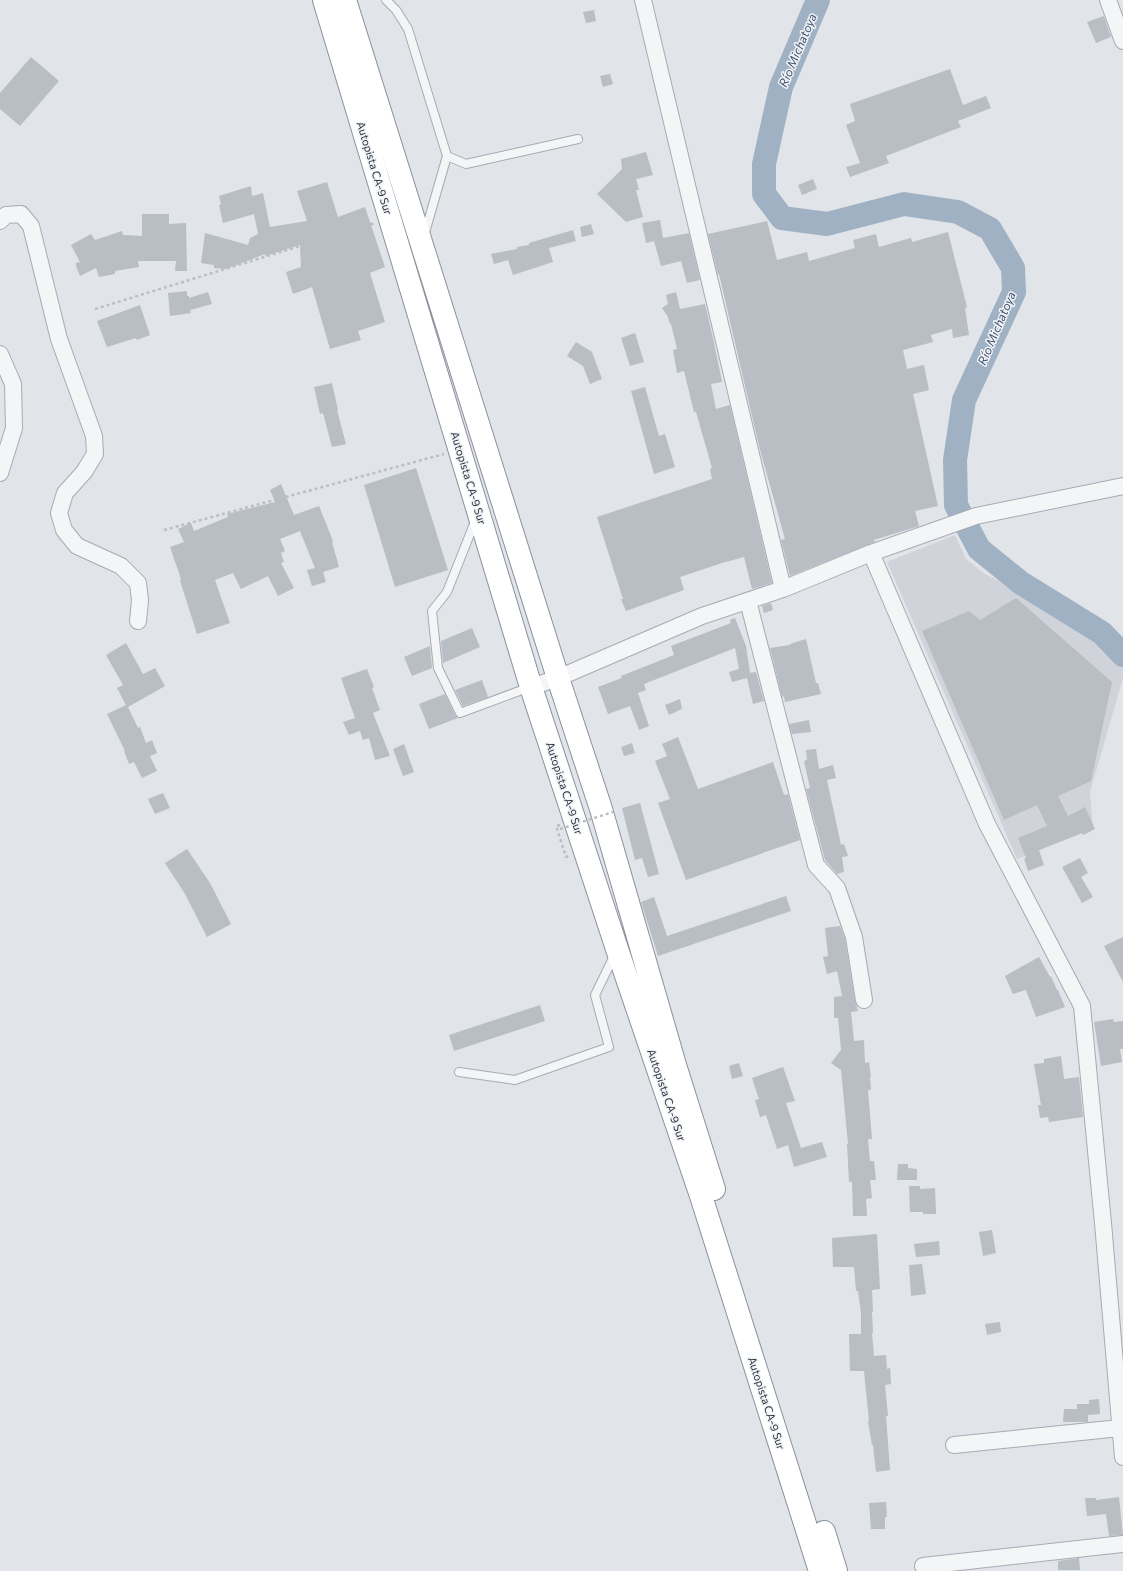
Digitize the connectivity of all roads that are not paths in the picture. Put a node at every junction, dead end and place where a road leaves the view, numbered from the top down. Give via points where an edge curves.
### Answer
1 (324, 0) edge
2 (345, 0) edge
3 (386, 0) edge
4 (643, 0) edge
5 (1108, 0) edge
6 (1123, 41) edge
7 (578, 139) dead end
8 (447, 156) junction
9 (0, 221) edge
10 (422, 244) junction
11 (0, 354) edge
12 (0, 473) edge
13 (1123, 486) edge
14 (479, 513) junction
15 (871, 554) junction
16 (783, 589) junction
17 (748, 601) junction
18 (138, 621) dead end
19 (558, 678) junction
20 (531, 687) junction
21 (617, 949) junction
22 (864, 1000) dead end
23 (459, 1072) dead end
24 (1120, 1428) junction
25 (954, 1445) dead end
26 (1123, 1452) edge
27 (1123, 1457) edge
28 (1123, 1544) edge
29 (923, 1566) dead end
30 (820, 1571) edge
31 (836, 1571) edge

1 - 14 highway, Autopista CA-9 Sur
2 - 10 highway, Autopista CA-9 Sur
3 - 8 lane via 408,29
4 - 16 street
5 - 6 street
7 - 8 lane via 466,164
8 - 10 lane
9 - 18 street via 6,215 21,214 31,226 59,338 94,436 95,454 84,472 65,493 59,513 64,530 77,546 121,566 138,583
10 - 19 highway, Autopista CA-9 Sur
11 - 12 street via 13,384 14,428
13 - 15 street via 976,516
14 - 20 highway, Autopista CA-9 Sur
14 - 20 lane via 446,592 432,611 438,668 460,713
15 - 16 street
15 - 24 street via 987,824 1082,1006
16 - 17 street
17 - 19 street via 702,616
17 - 22 street via 816,865 837,888 854,937
19 - 20 street
19 - 31 highway, Autopista CA-9 Sur via 601,808 675,1065
20 - 21 highway, Autopista CA-9 Sur
21 - 23 lane via 595,995 609,1047 515,1080
21 - 30 highway, Autopista CA-9 Sur via 702,1196
24 - 25 street
24 - 26 street
26 - 27 street
28 - 29 street

